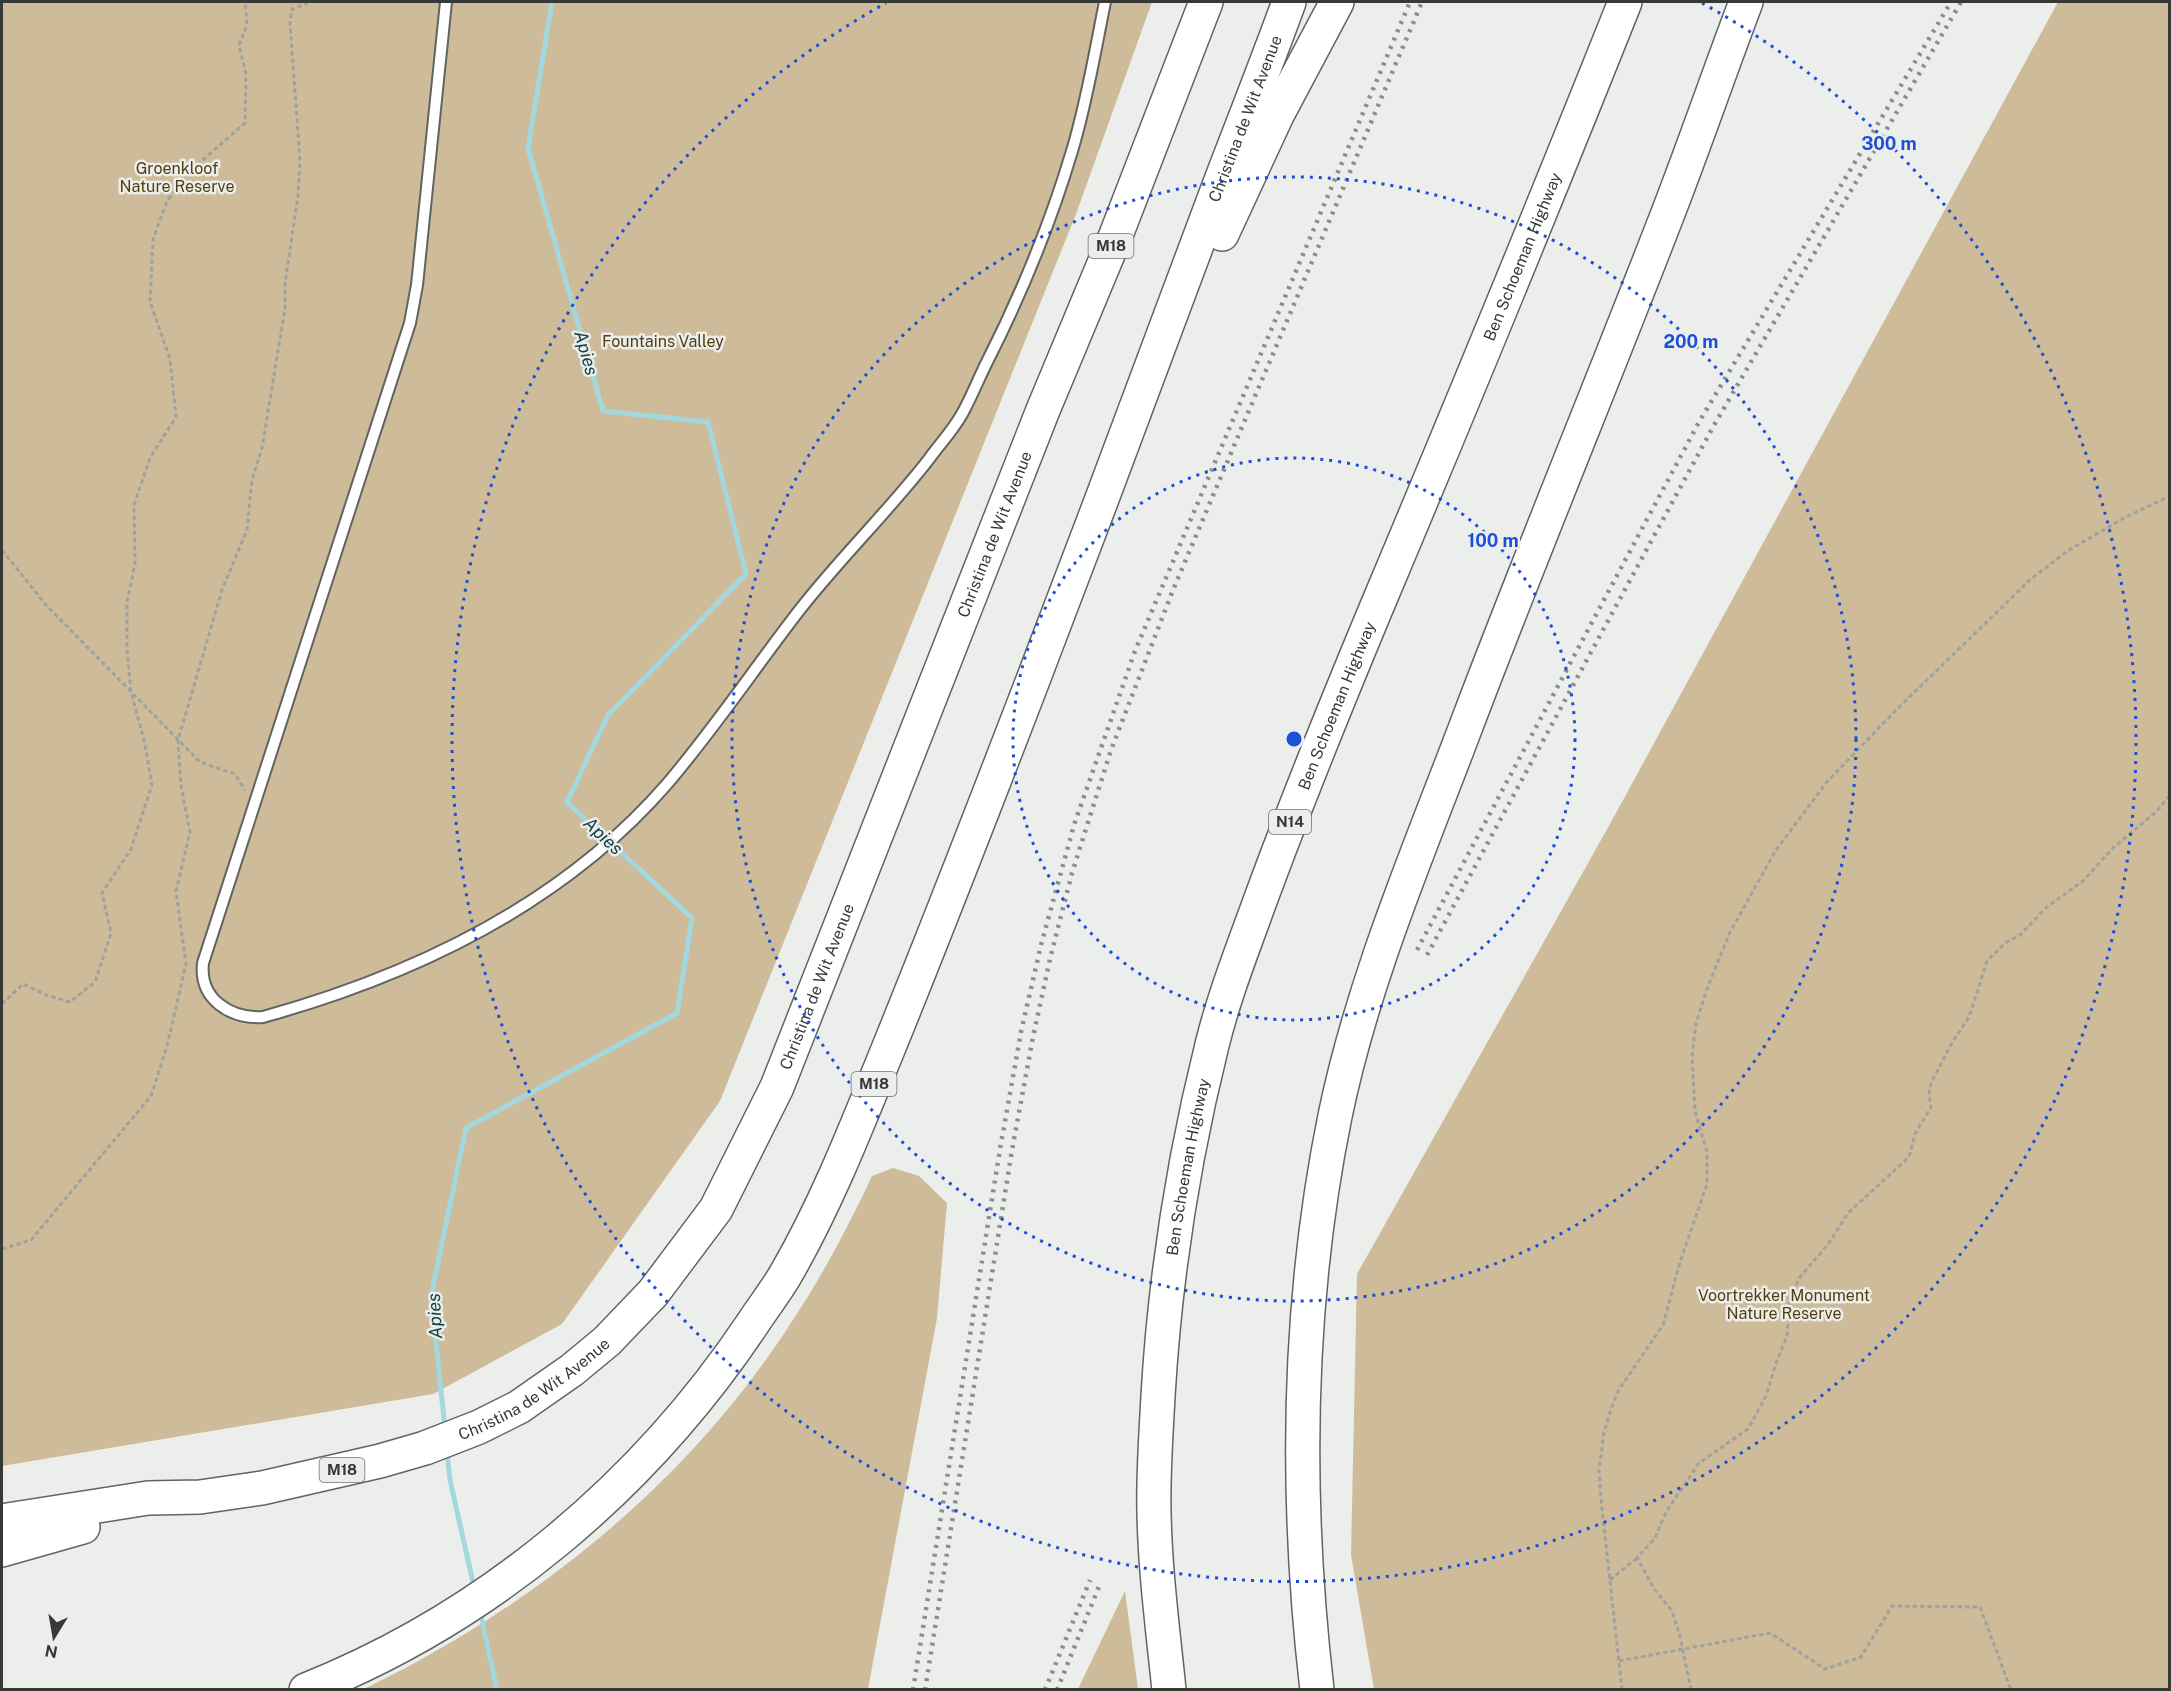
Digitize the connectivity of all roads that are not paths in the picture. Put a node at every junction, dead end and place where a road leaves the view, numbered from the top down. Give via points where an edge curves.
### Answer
1 (446, 2) edge
2 (1105, 2) edge
3 (1206, 2) edge
4 (1289, 2) edge
5 (1337, 2) edge
6 (1625, 2) edge
7 (1746, 2) edge
8 (1099, 508) junction
9 (200, 1497) junction
10 (2, 1521) edge
11 (2, 1550) edge
12 (314, 1686) edge
13 (1169, 1689) edge
14 (1317, 1689) edge

1 - 2 lane via 423,235 410,323 203,963 202,975 213,1000 235,1015 251,1018 281,1012 339,993 475,934 525,906 576,870 667,784 800,611 897,500 962,413 1011,314 1049,221 1083,110
3 - 9 main road, Christina de Wit Avenue / M18 via 777,1087 716,1209 653,1293 607,1341 519,1407 425,1448 380,1461 262,1488
4 - 8 main road, Christina de Wit Avenue / M18
5 - 8 main road via 1277,115
6 - 13 main road, Ben Schoeman Highway / N14 via 1284,836 1214,1039 1173,1234 1162,1339 1154,1512
7 - 14 main road via 1665,222 1493,656 1371,979 1352,1046 1335,1116 1308,1318 1303,1460
8 - 12 main road, Christina de Wit Avenue / M18 via 861,1116 822,1206 786,1274 689,1411 585,1517 513,1575 450,1616 402,1645
9 - 10 main road, Christina de Wit Avenue via 148,1498
9 - 11 main road

